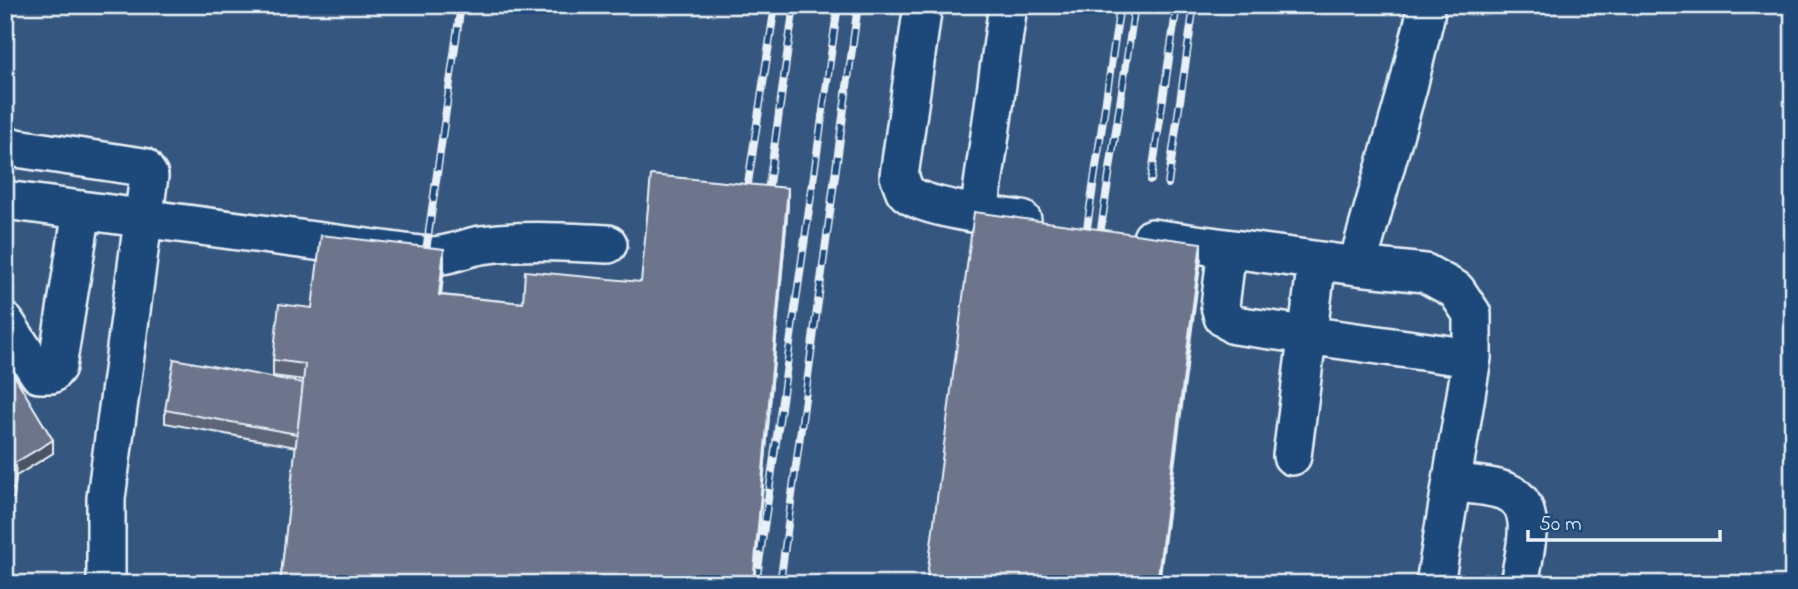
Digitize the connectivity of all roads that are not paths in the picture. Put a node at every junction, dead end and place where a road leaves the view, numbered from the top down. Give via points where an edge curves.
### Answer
1 (923, 5) edge
2 (1008, 5) edge
3 (1424, 5) edge
4 (10, 147) dead end
5 (5, 200) edge
6 (82, 210) junction
7 (979, 214) junction
8 (142, 217) junction
9 (1060, 226) edge
10 (1113, 233) edge
11 (608, 244) dead end
12 (1227, 249) junction
13 (1317, 261) junction
14 (1357, 266) junction
15 (5, 322) edge
16 (1309, 337) junction
17 (1472, 358) junction
18 (1292, 456) dead end
19 (1452, 482) junction
20 (106, 584) edge
21 (1435, 584) edge
22 (1519, 584) edge

1 - 7 lane via 900,176 906,192 922,202
2 - 7 lane
3 - 14 lane via 1408,87
4 - 8 lane via 144,167 149,176
5 - 6 lane
6 - 8 lane
6 - 15 lane via 57,367 51,374 39,373
7 - 9 lane
8 - 11 lane via 439,257 479,246 536,240
8 - 20 lane via 106,498
10 - 12 lane
12 - 13 lane
12 - 16 lane via 1220,306 1223,317 1234,325
13 - 14 lane
13 - 16 lane
14 - 17 lane via 1425,273 1456,290 1472,314
16 - 17 lane
16 - 18 lane
17 - 19 lane
19 - 21 lane
19 - 22 lane via 1507,491 1525,508

